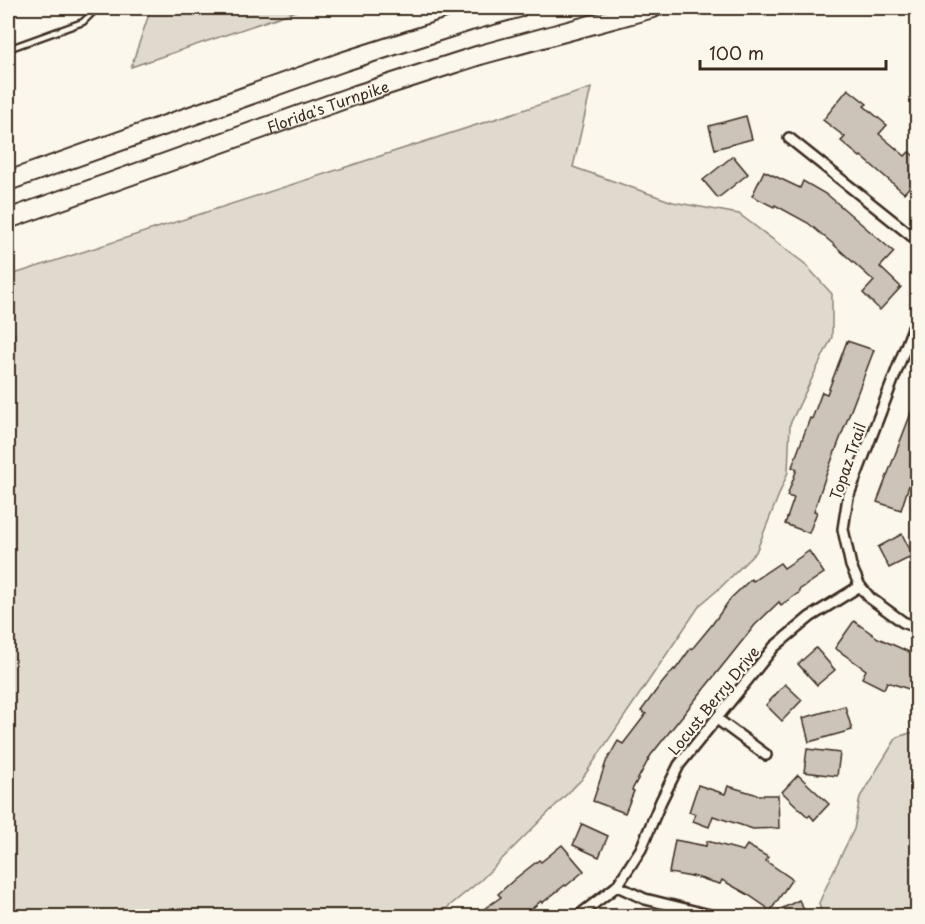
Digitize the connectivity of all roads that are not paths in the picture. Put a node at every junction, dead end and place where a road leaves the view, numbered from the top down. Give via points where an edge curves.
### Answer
1 (97, 8) edge
2 (518, 8) edge
3 (653, 8) edge
4 (8, 49) edge
5 (789, 138) dead end
6 (8, 181) edge
7 (8, 219) edge
8 (918, 241) edge
9 (918, 315) edge
10 (860, 586) junction
11 (918, 628) edge
12 (717, 719) junction
13 (766, 755) dead end
14 (617, 886) junction
15 (578, 916) edge
16 (714, 916) edge

1 - 4 lane via 83,22
2 - 6 highway via 345,61
3 - 7 highway, Florida's Turnpike via 480,55 356,95
5 - 8 street
9 - 10 street, Topaz Trail via 845,511 843,529
10 - 11 street, Topaz Trail via 886,610
10 - 12 street, Locust Berry Drive via 810,617 774,647
12 - 13 street
12 - 14 street, Locust Berry Drive via 679,765 641,849
14 - 15 street, Locust Berry Drive
14 - 16 street via 645,899

